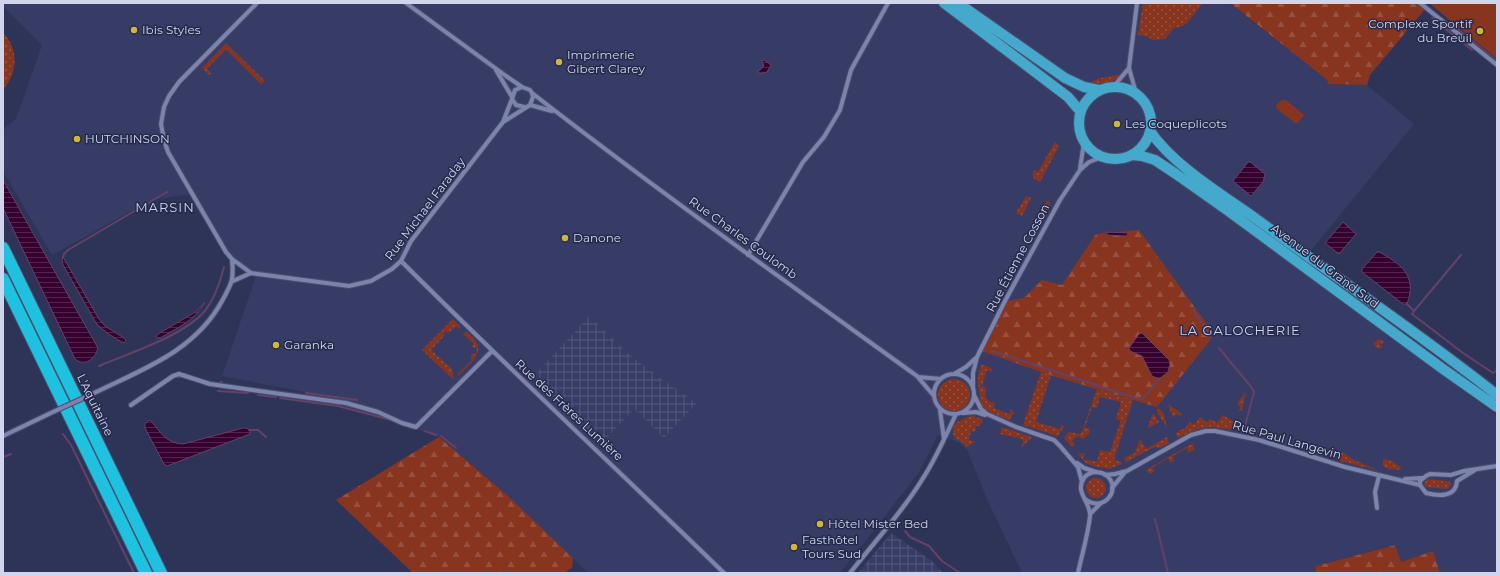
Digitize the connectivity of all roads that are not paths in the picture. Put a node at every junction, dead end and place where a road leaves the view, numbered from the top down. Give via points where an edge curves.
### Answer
1 (257, 3) edge
2 (406, 3) edge
3 (888, 3) edge
4 (944, 3) edge
5 (958, 3) edge
6 (1137, 3) edge
7 (1420, 3) edge
8 (1497, 65) edge
9 (494, 67) junction
10 (1129, 68) junction
11 (1114, 86) junction
12 (522, 87) junction
13 (1099, 90) junction
14 (532, 93) junction
15 (1136, 93) junction
16 (512, 98) junction
17 (528, 106) junction
18 (1080, 111) junction
19 (558, 114) junction
20 (503, 122) junction
21 (1150, 132) junction
22 (1084, 142) junction
23 (1132, 155) junction
24 (1102, 157) junction
25 (1080, 170) junction
26 (3, 248) edge
27 (748, 255) junction
28 (232, 258) junction
29 (401, 261) junction
30 (251, 273) junction
31 (3, 279) edge
32 (233, 281) junction
33 (492, 351) junction
34 (977, 357) junction
35 (954, 374) junction
36 (918, 376) junction
37 (941, 379) junction
38 (973, 389) junction
39 (974, 395) junction
40 (1497, 395) edge
41 (934, 396) junction
42 (131, 405) dead end
43 (1497, 407) edge
44 (940, 410) junction
45 (961, 413) junction
46 (956, 414) junction
47 (992, 416) junction
48 (3, 436) edge
49 (944, 439) junction
50 (1075, 461) junction
51 (1497, 466) edge
52 (1475, 470) junction
53 (1127, 471) junction
54 (1096, 472) junction
55 (1105, 475) junction
56 (1451, 475) junction
57 (1379, 476) junction
58 (1423, 478) junction
59 (1401, 480) junction
60 (1457, 481) junction
61 (1082, 482) junction
62 (1420, 485) junction
63 (1112, 488) junction
64 (1085, 499) junction
65 (1100, 504) junction
66 (1377, 508) dead end
67 (1090, 514) junction
68 (146, 573) edge
69 (161, 573) edge
70 (724, 573) edge
71 (850, 573) edge
72 (1078, 573) edge

1 - 28 street via 176,86 165,104 162,118 163,136 168,152 226,252
2 - 9 street, Rue Charles Coulomb
3 - 27 street via 851,70 840,110 824,137 803,162
4 - 18 main road via 1068,97
5 - 13 main road via 1065,78
6 - 10 street
7 - 8 street
9 - 12 street, Rue Charles Coulomb
9 - 16 street, Rue Charles Coulomb
10 - 11 street
10 - 15 street
11 - 13 main road
11 - 15 main road
12 - 14 street, Rue Charles Coulomb
12 - 16 street via 515,90
13 - 18 main road via 1087,99
14 - 17 street via 533,97
14 - 19 street, Rue Charles Coulomb
15 - 21 main road via 1144,100 1149,110
16 - 17 street, Rue Charles Coulomb via 516,105 523,108
16 - 20 street, Rue Michael Faraday
17 - 19 street, Rue Charles Coulomb via 542,107
17 - 20 street, Rue Michael Faraday
18 - 22 main road via 1079,127
19 - 27 street, Rue Charles Coulomb
20 - 29 street, Rue Michael Faraday via 411,241
21 - 23 main road via 1144,145
21 - 40 main road, Avenue du Grand Sud via 1166,150 1201,180 1450,358
22 - 24 main road
22 - 25 street, Rue Étienne Cosson
23 - 24 main road via 1117,159
23 - 43 main road, Avenue du Grand Sud via 1155,160 1176,174
24 - 25 street, Rue Étienne Cosson via 1089,162
25 - 34 street, Rue Étienne Cosson via 1050,217
26 - 69 highway, L'Aquitaine
27 - 36 street, Rue Charles Coulomb
28 - 30 street
28 - 32 street
29 - 30 street, Rue Michael Faraday via 374,280 345,286
29 - 33 street, Rue des Frères Lumière
30 - 32 street
31 - 68 highway
32 - 48 street, bridge via 209,322 178,350
33 - 42 street via 416,427 346,403 210,384 179,374
33 - 70 street, Rue des Frères Lumière
34 - 35 street, Rue Étienne Cosson
34 - 38 street, Rue Étienne Cosson
35 - 37 street
35 - 38 street via 966,378
36 - 37 street, Rue Charles Coulomb
36 - 41 street, Rue Charles Coulomb
37 - 41 street via 934,390
38 - 39 street
39 - 45 street via 970,406
39 - 47 street via 981,409
41 - 44 street
44 - 46 street
44 - 49 street
45 - 46 street
45 - 47 street via 976,412
46 - 49 street
47 - 50 street via 1054,440
49 - 71 street via 925,477
50 - 54 street via 1084,468
50 - 61 street
51 - 52 street, Rue Paul Langevin
52 - 56 street, Rue Paul Langevin
52 - 60 street, Rue Paul Langevin
53 - 55 street, Rue Paul Langevin
53 - 57 street, Rue Paul Langevin via 1191,435 1206,431 1259,440
53 - 63 street, Rue Paul Langevin
54 - 55 street
54 - 61 street via 1087,475
55 - 63 street via 1112,483
56 - 58 street, Rue Paul Langevin via 1430,474
56 - 60 street
57 - 59 street, Rue Paul Langevin
57 - 66 street via 1375,492
58 - 59 street, Rue Paul Langevin
58 - 62 street
59 - 62 street, Rue Paul Langevin
60 - 62 street, Rue Paul Langevin via 1455,490 1446,495 1426,493
61 - 64 street via 1080,489
63 - 65 street via 1109,498
64 - 65 street
64 - 67 street
65 - 67 street
67 - 72 street

